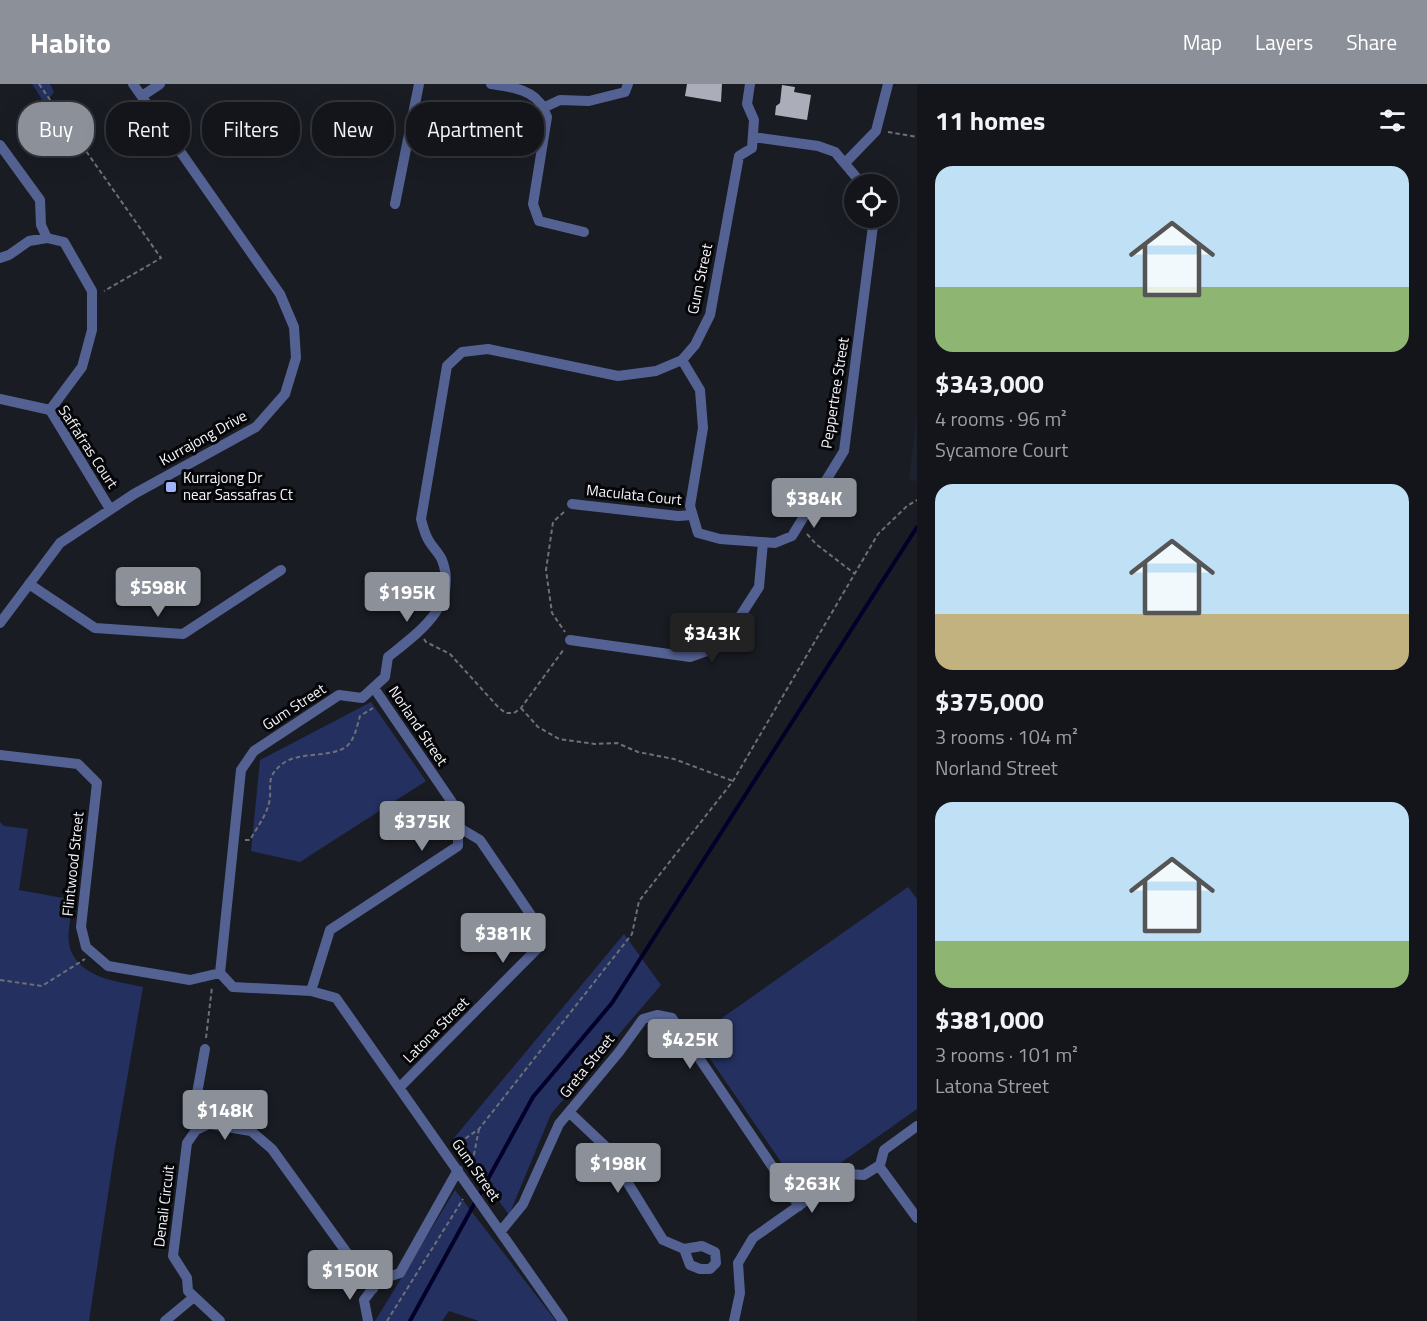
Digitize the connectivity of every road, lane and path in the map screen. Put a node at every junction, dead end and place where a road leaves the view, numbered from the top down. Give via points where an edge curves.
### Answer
1 (39, 84) edge
2 (133, 84) edge
3 (160, 84) edge
4 (419, 84) edge
5 (491, 84) edge
6 (628, 84) edge
7 (750, 84) edge
8 (888, 84) edge
9 (511, 86) edge
10 (142, 96) junction
11 (545, 113) junction
12 (876, 131) junction
13 (753, 137) junction
14 (917, 137) edge
15 (0, 145) edge
16 (845, 163) junction
17 (854, 174) edge
18 (394, 204) dead end
19 (873, 228) edge
20 (584, 232) dead end
21 (47, 238) junction
22 (0, 258) edge
23 (92, 298) junction
24 (682, 360) junction
25 (0, 399) edge
26 (50, 410) junction
27 (917, 500) edge
28 (572, 504) joint
29 (110, 509) junction
30 (692, 515) junction
31 (799, 525) junction
32 (762, 542) junction
33 (281, 570) dead end
34 (855, 574) junction
35 (29, 584) junction
36 (0, 623) edge
37 (420, 631) junction
38 (570, 640) junction
39 (374, 688) junction
40 (384, 703) junction
41 (521, 708) junction
42 (0, 755) edge
43 (733, 781) junction
44 (458, 827) junction
45 (232, 838) junction
46 (94, 954) junction
47 (215, 974) junction
48 (0, 980) edge
49 (311, 991) junction
50 (205, 1049) joint
51 (400, 1087) junction
52 (569, 1112) junction
53 (209, 1124) junction
54 (917, 1126) edge
55 (479, 1129) junction
56 (445, 1152) junction
57 (879, 1166) junction
58 (458, 1170) junction
59 (470, 1188) junction
60 (799, 1206) junction
61 (917, 1218) edge
62 (501, 1231) junction
63 (684, 1249) dead end
64 (373, 1289) junction
65 (194, 1297) junction
66 (165, 1321) edge
67 (220, 1321) edge
68 (369, 1321) edge
69 (387, 1321) edge
70 (563, 1321) edge
71 (734, 1321) edge

1 - 23 path via 161,258
2 - 10 street, Kurrajong Drive
3 - 10 street
4 - 18 street
5 - 9 street
6 - 11 street via 625,92 589,101 561,100
7 - 13 street via 747,105 754,120
8 - 12 street
9 - 11 street via 540,102
10 - 29 street, Kurrajong Drive via 280,294 294,327 296,358 285,394 256,427
11 - 20 street via 533,204 539,221
12 - 14 path
12 - 16 street
13 - 16 street via 818,146 835,152
13 - 24 street, Gum Street via 752,148 739,156 710,315 695,345
15 - 21 street via 40,200 41,225
16 - 17 street
19 - 31 street, Peppertree Street via 844,451
21 - 22 street via 29,241
21 - 23 street via 64,242 92,291
23 - 26 street via 92,330 82,367
24 - 30 street via 700,390 703,418 690,506
24 - 37 street via 656,371 618,376 488,349 462,352 447,366 421,519 447,580 443,602
25 - 26 street, Saffafras Court
26 - 29 street, Saffafras Court
27 - 34 path via 878,534
28 - 30 street, Maculata Court
28 - 38 path via 553,522 546,570 552,613
29 - 35 street, Kurrajong Drive via 60,543
30 - 32 street, Peppertree Street via 698,533
31 - 32 street, Peppertree Street via 792,536 775,543
31 - 34 path via 816,544
32 - 38 street via 759,587 721,646 690,657
33 - 35 street via 183,634 95,628
34 - 43 path
35 - 36 street, Kurrajong Drive
37 - 39 street via 388,657 385,677
37 - 41 path via 426,642 450,654 499,708 506,713
38 - 41 path
39 - 40 street, Norland Street
39 - 45 street, Gum Street via 362,699 339,695 254,751 241,770
40 - 44 street, Norland Street via 458,811
40 - 45 path via 360,716 356,732 346,746 281,764 272,775 270,803 250,840
41 - 43 path via 538,727 559,739 617,743
42 - 46 street, Flintwood Street via 78,764 97,783 81,927 86,947
43 - 55 path via 639,901 632,934
44 - 49 street via 458,846 330,930
44 - 51 street, Latona Street via 480,840 537,924 537,949
45 - 47 street, Gum Street
46 - 47 street via 108,966 190,980
46 - 48 path via 42,986
47 - 49 street, Gum Street via 233,987
47 - 50 path
49 - 51 street, Gum Street via 336,998
50 - 53 street via 196,1099
51 - 56 street, Gum Street
52 - 60 street, Greta Street via 643,1019 657,1015 672,1018
52 - 62 street, Greta Street via 559,1124 523,1204
52 - 63 street via 605,1146 663,1240
53 - 64 street via 251,1131 272,1149
53 - 65 street, Denali Circuit via 196,1130 187,1143 173,1256
54 - 57 street via 884,1150
55 - 56 path
55 - 59 path
56 - 58 street, Gum Street
57 - 60 street via 864,1175 848,1174 834,1181
57 - 61 street
58 - 59 street, Gum Street
58 - 64 street via 400,1274 379,1280
59 - 62 street, Gum Street
59 - 69 path
60 - 71 street via 753,1238 738,1263 740,1293
62 - 70 street, Gum Street
64 - 68 street via 364,1300
65 - 66 street
65 - 67 street, Denali Circuit

